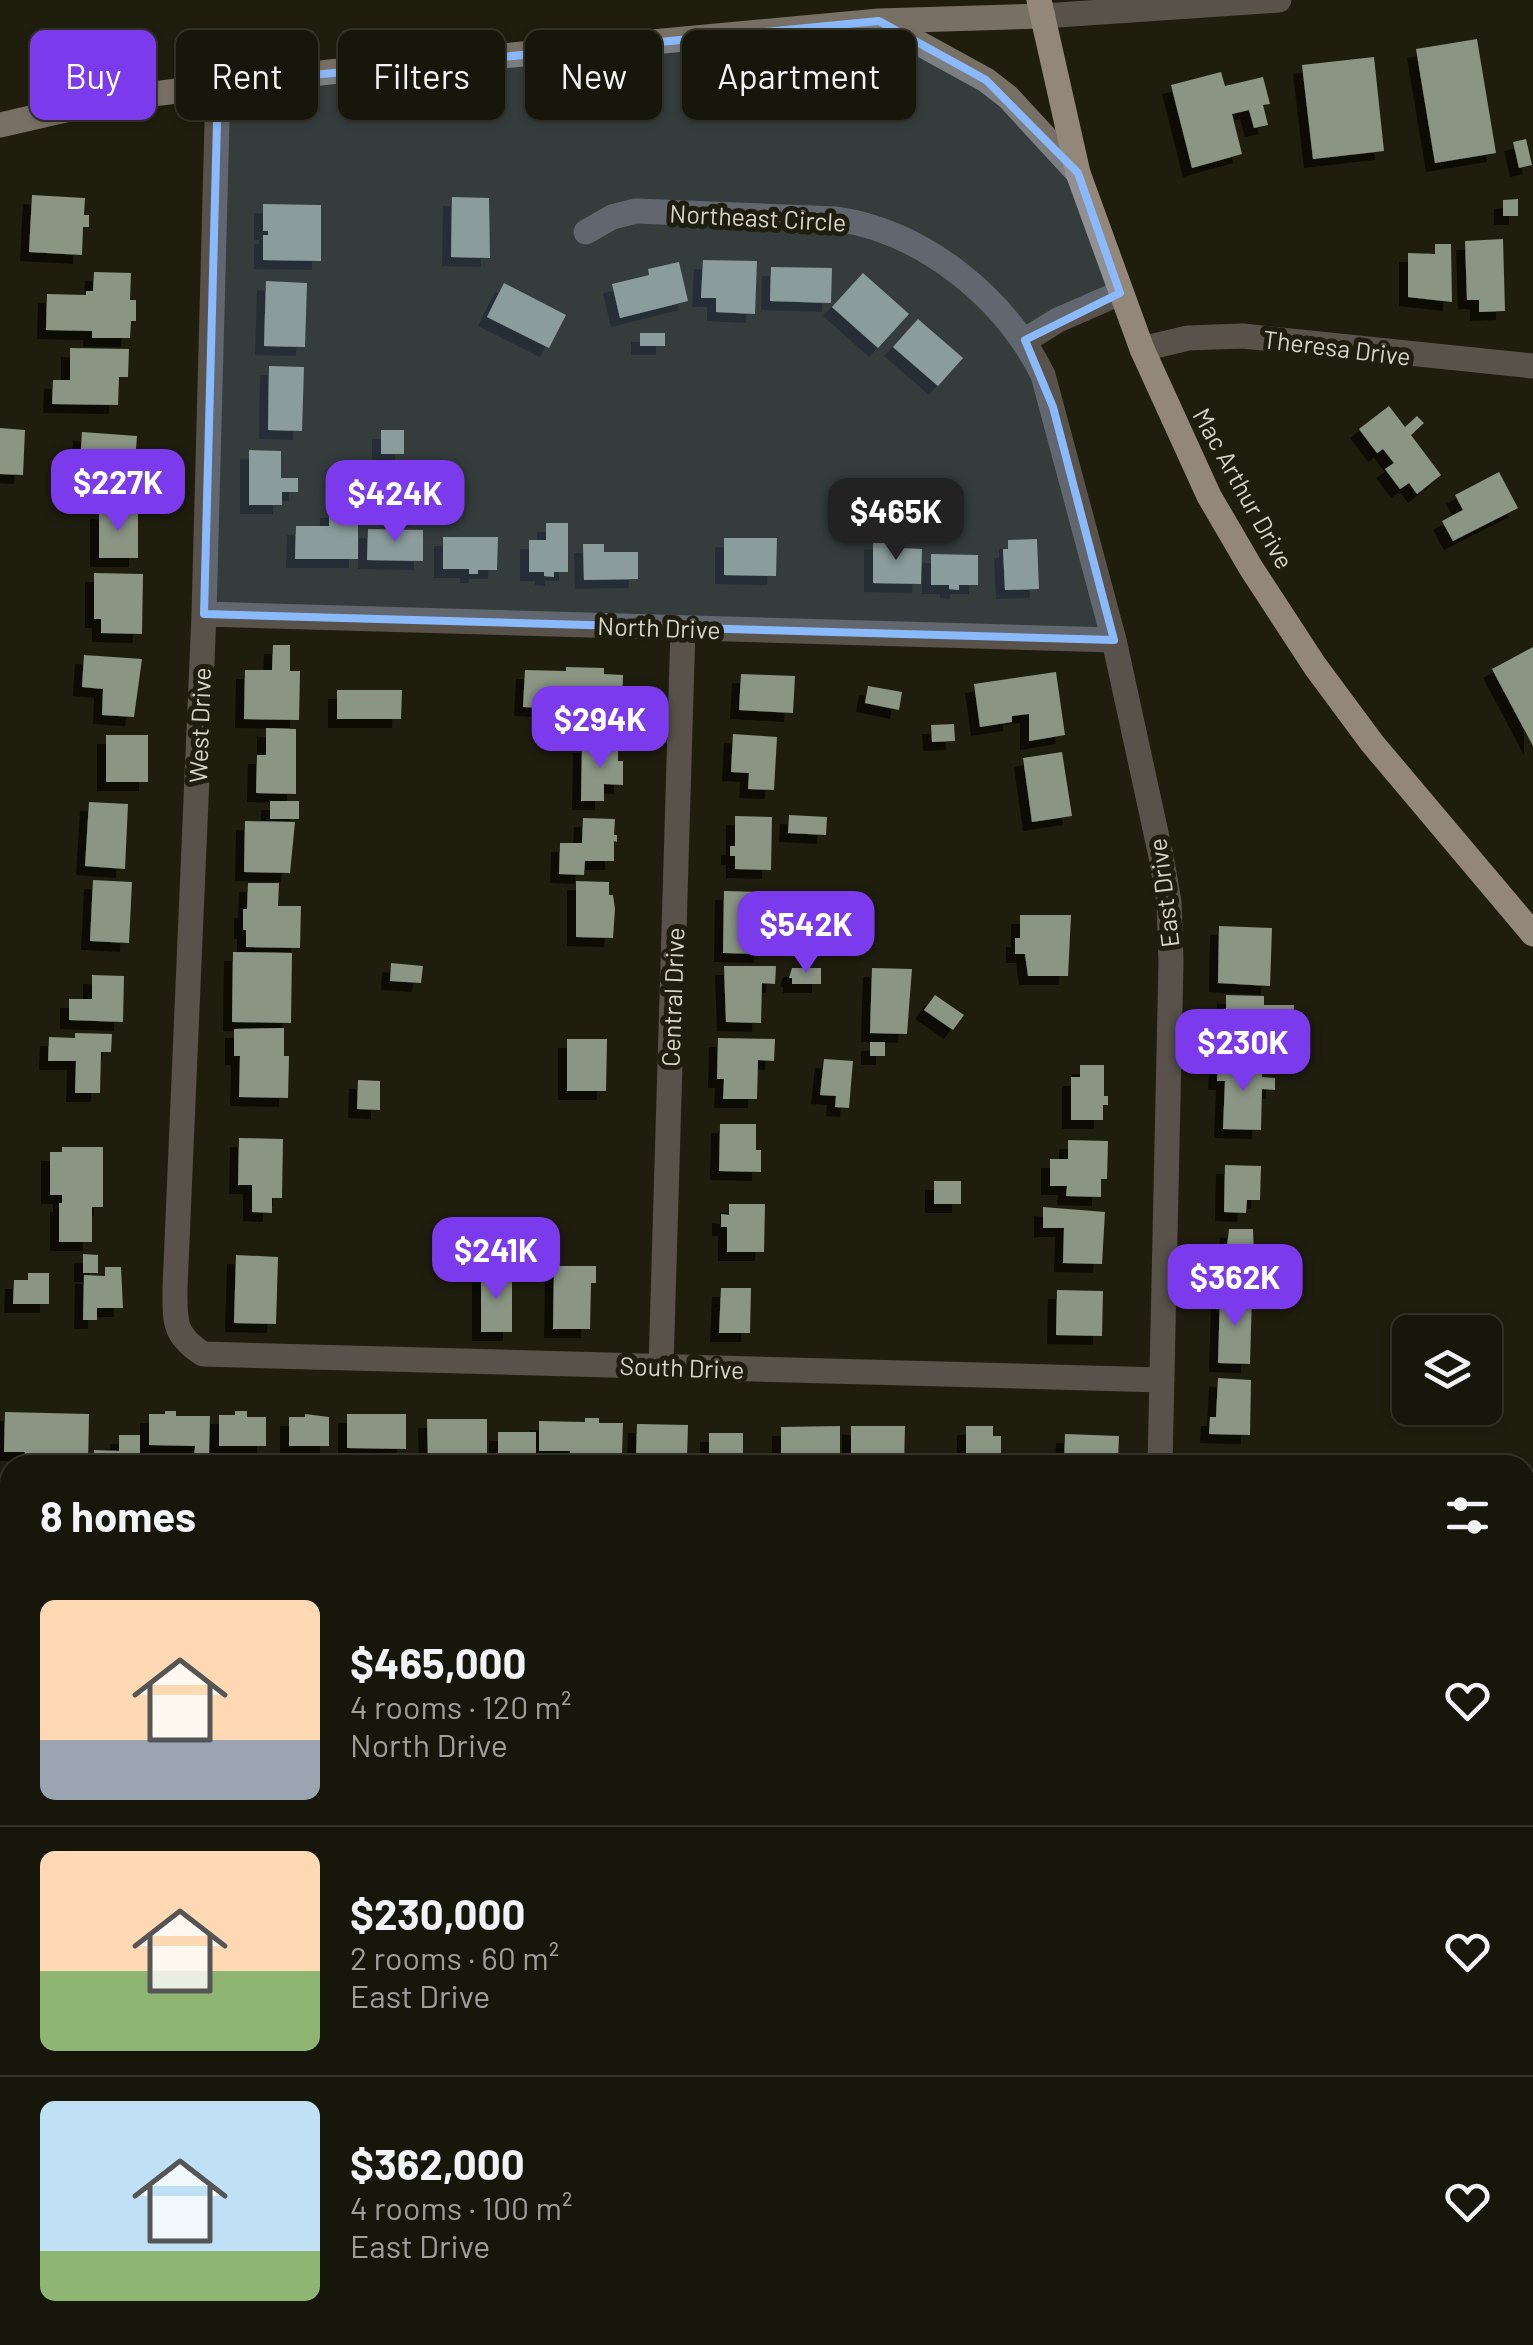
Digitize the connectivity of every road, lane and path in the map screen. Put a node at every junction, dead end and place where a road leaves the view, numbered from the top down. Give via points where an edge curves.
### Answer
1 (916, 0) edge
2 (1279, 0) edge
3 (1041, 8) edge
4 (880, 21) junction
5 (318, 74) edge
6 (176, 90) edge
7 (217, 120) edge
8 (0, 125) edge
9 (1078, 174) junction
10 (586, 232) dead end
11 (1120, 293) junction
12 (1024, 340) junction
13 (1142, 349) junction
14 (1533, 366) edge
15 (204, 614) junction
16 (683, 628) junction
17 (1114, 640) junction
18 (1533, 934) edge
19 (202, 1354) joint
20 (661, 1366) junction
21 (1162, 1380) junction
22 (1160, 1455) edge

1 - 4 street
2 - 3 street
3 - 4 street
3 - 9 main road, Mac Arthur Drive
4 - 5 street
4 - 9 street via 986,80
6 - 8 street
7 - 15 street, West Drive
9 - 11 main road, Mac Arthur Drive
10 - 12 street, Northeast Circle via 636,211 862,222 937,258
11 - 12 street
11 - 13 main road, Mac Arthur Drive
12 - 17 street, East Drive via 1054,407
13 - 14 street, Theresa Drive via 1188,338 1244,336
13 - 18 main road, Mac Arthur Drive via 1210,496 1315,666 1430,816
15 - 16 street, North Drive
15 - 19 street, West Drive via 175,1288 183,1342
16 - 17 street, North Drive
16 - 20 street, Central Drive
17 - 21 street, East Drive via 1169,902
19 - 20 street, South Drive
20 - 21 street, South Drive
21 - 22 street, East Drive

